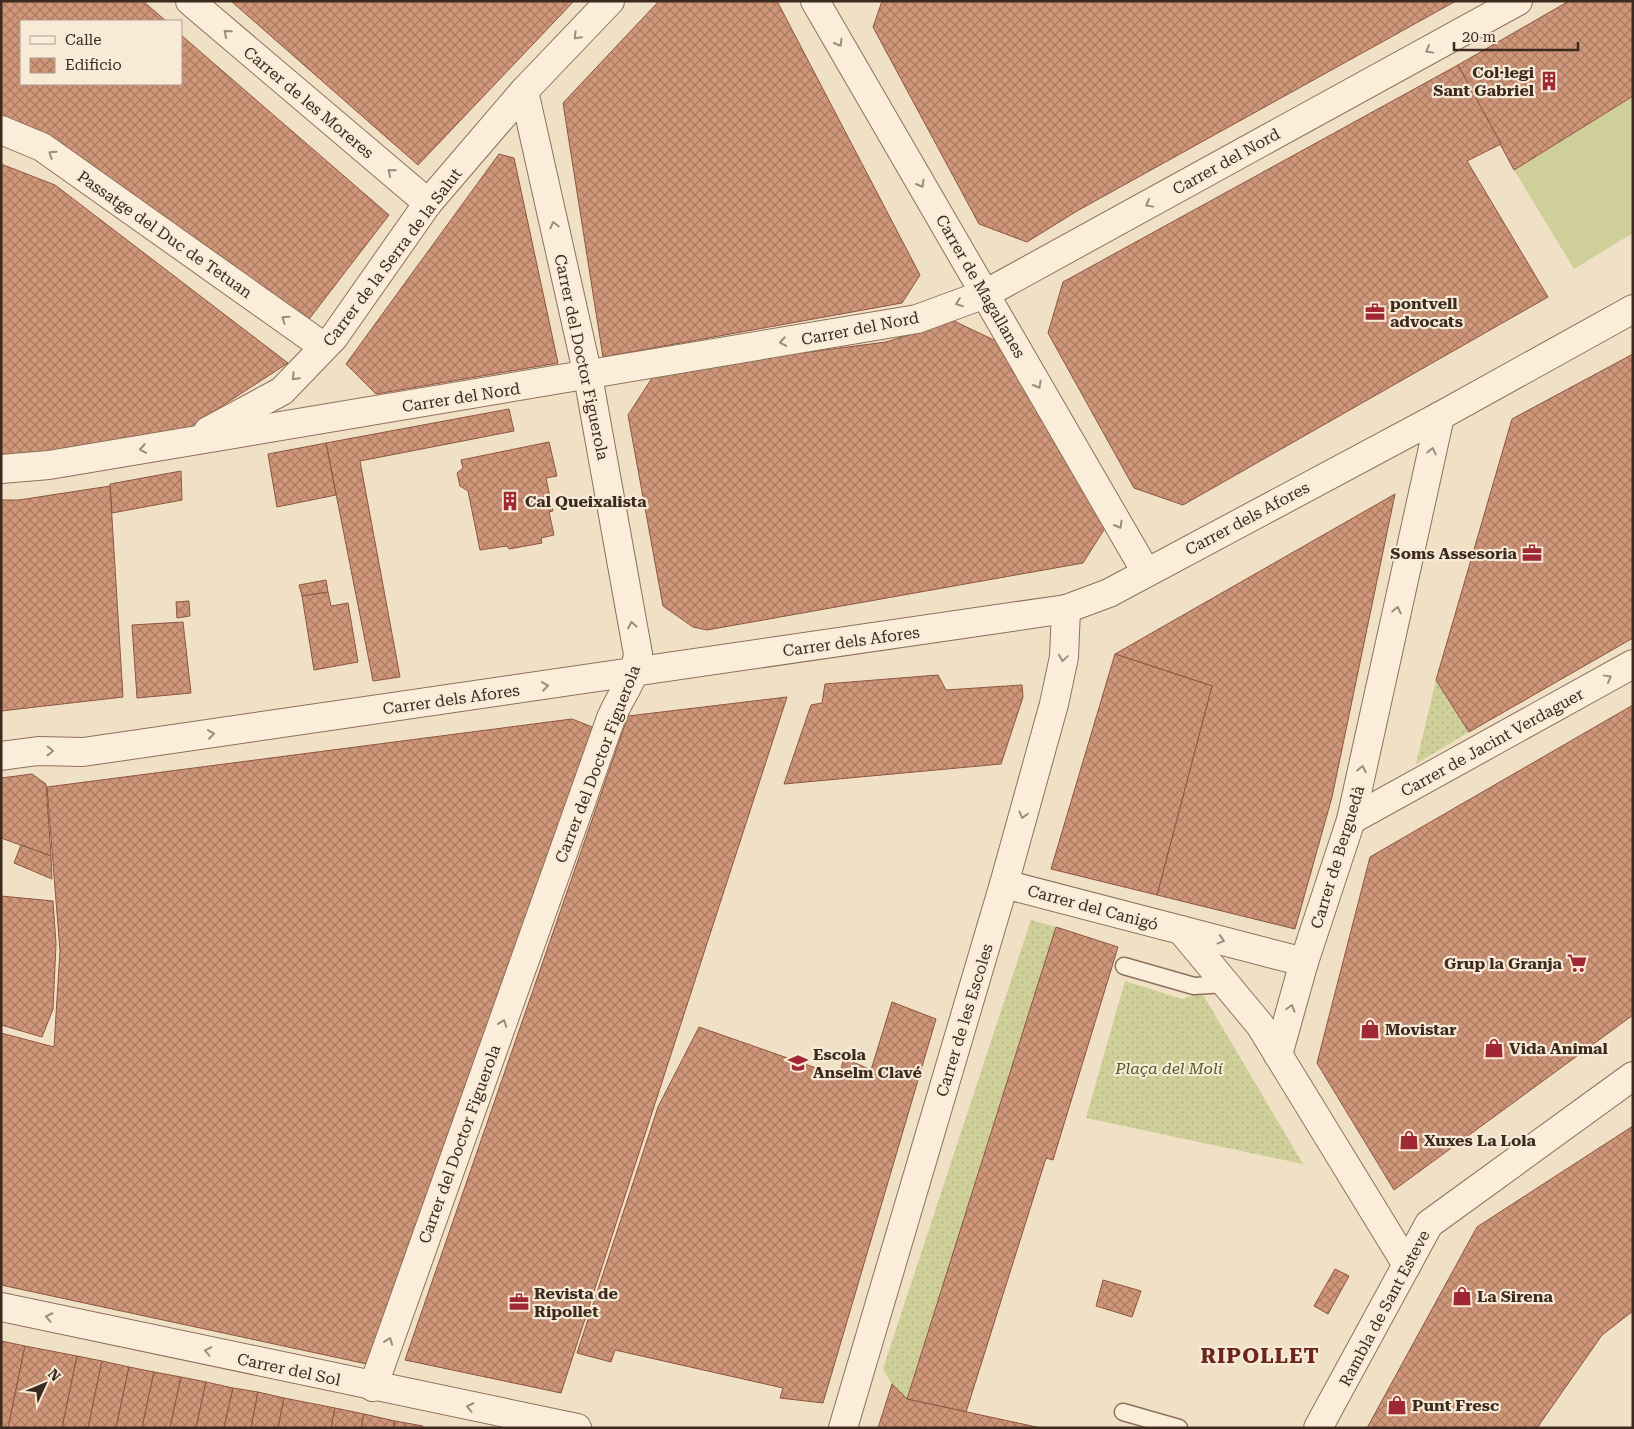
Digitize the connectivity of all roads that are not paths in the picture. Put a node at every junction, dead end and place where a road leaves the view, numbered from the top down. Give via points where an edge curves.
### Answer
1 (190, 1) edge
2 (610, 1) edge
3 (814, 1) edge
4 (1518, 1) edge
5 (524, 91) junction
6 (1, 130) edge
7 (428, 203) junction
8 (985, 294) junction
9 (1633, 310) edge
10 (324, 347) junction
11 (588, 376) junction
12 (1440, 416) junction
13 (192, 440) junction
14 (1, 469) edge
15 (1146, 572) junction
16 (1066, 609) junction
17 (1633, 664) edge
18 (636, 673) junction
19 (1, 756) edge
20 (1351, 820) junction
21 (1004, 884) junction
22 (1181, 930) junction
23 (1304, 962) junction
24 (1124, 966) dead end
25 (1226, 984) junction
26 (1278, 1055) junction
27 (1633, 1076) edge
28 (1407, 1265) junction
29 (1, 1307) edge
30 (373, 1387) junction
31 (1123, 1412) dead end
32 (516, 1422) edge
33 (577, 1428) edge
34 (843, 1428) edge
35 (1179, 1428) edge
36 (1318, 1428) edge

7 -> 1 street, Carrer de les Moreres
2 -> 5 street, Carrer de la Serra de la Salut
3 -> 8 street, Carrer de Magallanes
4 -> 8 street, Carrer del Nord
5 - 7 street, Carrer de la Serra de la Salut
11 -> 5 street, Carrer del Doctor Figuerola
10 -> 6 street, Passatge del Duc de Tetuan via 42,147
7 - 10 street, Carrer de la Serra de la Salut
8 -> 11 street, Carrer del Nord via 917,319
8 -> 15 street, Carrer de Magallanes
9 - 12 street, Carrer dels Afores
10 -> 13 street, Carrer de la Serra de la Salut via 282,391
11 - 13 street, Carrer del Nord
18 -> 11 street, Carrer del Doctor Figuerola via 638,654
12 - 15 street, Carrer dels Afores
20 -> 12 street, Carrer de Berguedà
13 -> 14 street, Carrer del Nord via 49,465
15 - 16 street, Carrer dels Afores via 1109,593
16 - 18 street, Carrer dels Afores
16 -> 21 street, Carrer de les Escoles via 1064,657 1054,704
20 -> 17 street, Carrer de Jacint Verdaguer
19 -> 18 street, Carrer dels Afores via 38,751 83,752
30 -> 18 street, Carrer del Doctor Figuerola via 611,718
20 - 23 street, Carrer de Berguedà
21 - 22 street, Carrer del Canigó
21 - 34 street, Carrer de les Escoles
22 -> 23 street, Carrer del Canigó
22 - 25 street, Carrer del Canigó
26 -> 23 street, Carrer de Berguedà
24 - 25 lane via 1194,986
25 - 26 street, Carrer del Canigó via 1260,1025
26 - 28 street
27 - 28 street, Rambla de Sant Esteve via 1429,1224
28 - 36 street, Rambla de Sant Esteve
30 -> 29 street, Carrer del Sol
32 -> 30 street, Carrer del Sol
31 - 35 lane
32 - 33 street, Carrer del Sol

